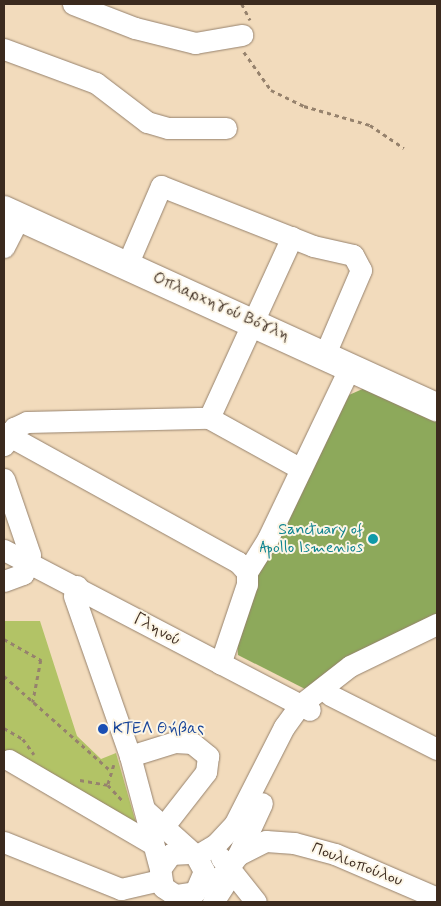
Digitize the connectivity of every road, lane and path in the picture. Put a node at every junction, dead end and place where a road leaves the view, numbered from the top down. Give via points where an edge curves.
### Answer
1 (74, 4) edge
2 (238, 35) joint
3 (4, 49) edge
4 (226, 128) dead end
5 (404, 148) dead end
6 (12, 214) edge
7 (292, 237) junction
8 (4, 248) edge
9 (127, 265) junction
10 (251, 321) junction
11 (325, 354) junction
12 (351, 365) junction
13 (437, 407) edge
14 (209, 418) junction
15 (5, 438) edge
16 (300, 469) junction
17 (4, 479) edge
18 (4, 550) edge
19 (30, 564) junction
20 (247, 572) junction
21 (4, 581) edge
22 (77, 586) junction
23 (437, 628) edge
24 (4, 639) edge
25 (220, 664) junction
26 (4, 676) edge
27 (330, 695) junction
28 (33, 702) junction
29 (305, 707) junction
30 (437, 749) edge
31 (130, 756) junction
32 (9, 760) dead end
33 (110, 770) dead end
34 (158, 835) junction
35 (4, 842) edge
36 (197, 853) junction
37 (236, 866) junction
38 (167, 886) edge
39 (206, 894) edge
40 (116, 895) edge
41 (425, 897) edge
42 (256, 902) edge

1 - 2 street via 135,28 195,43
2 - 5 path via 271,90 304,106 370,125
3 - 4 street via 96,83 147,122 168,128
6 - 8 street
6 - 9 main road, Οπλαρχηγού Βόγλη
7 - 9 street via 161,186
7 - 10 street
7 - 11 street via 313,246 342,250 359,261 361,270
9 - 10 main road, Οπλαρχηγού Βόγλη
10 - 11 main road, Οπλαρχηγού Βόγλη
10 - 14 street
11 - 12 main road, Οπλαρχηγού Βόγλη
12 - 13 main road, Οπλαρχηγού Βόγλη
12 - 16 street
14 - 15 street via 27,422
14 - 16 street
15 - 20 street via 221,551
16 - 20 street
17 - 19 street via 28,544
18 - 19 street, Γληνού
19 - 21 street via 23,574
19 - 22 street, Γληνού
20 - 25 street via 238,619
22 - 25 street, Γληνού
22 - 31 street via 74,596
23 - 27 street
23 - 29 street via 350,666
24 - 28 path via 41,660
25 - 29 street, Γληνού
26 - 28 path
27 - 29 street
27 - 30 street
28 - 33 path
29 - 36 street via 284,728 239,818
29 - 37 street
31 - 34 street via 145,810
31 - 34 street via 175,742 192,744 208,756 206,772
32 - 34 street
34 - 36 street
34 - 38 street
35 - 40 street
36 - 37 street
36 - 38 street via 171,854
36 - 39 street via 204,871
37 - 39 street, Πουλιοπούλου
37 - 41 street, Πουλιοπούλου via 266,841 294,843 335,854
37 - 42 street
38 - 39 street, Πουλιοπούλου via 189,895
38 - 40 street, Πουλιοπούλου

